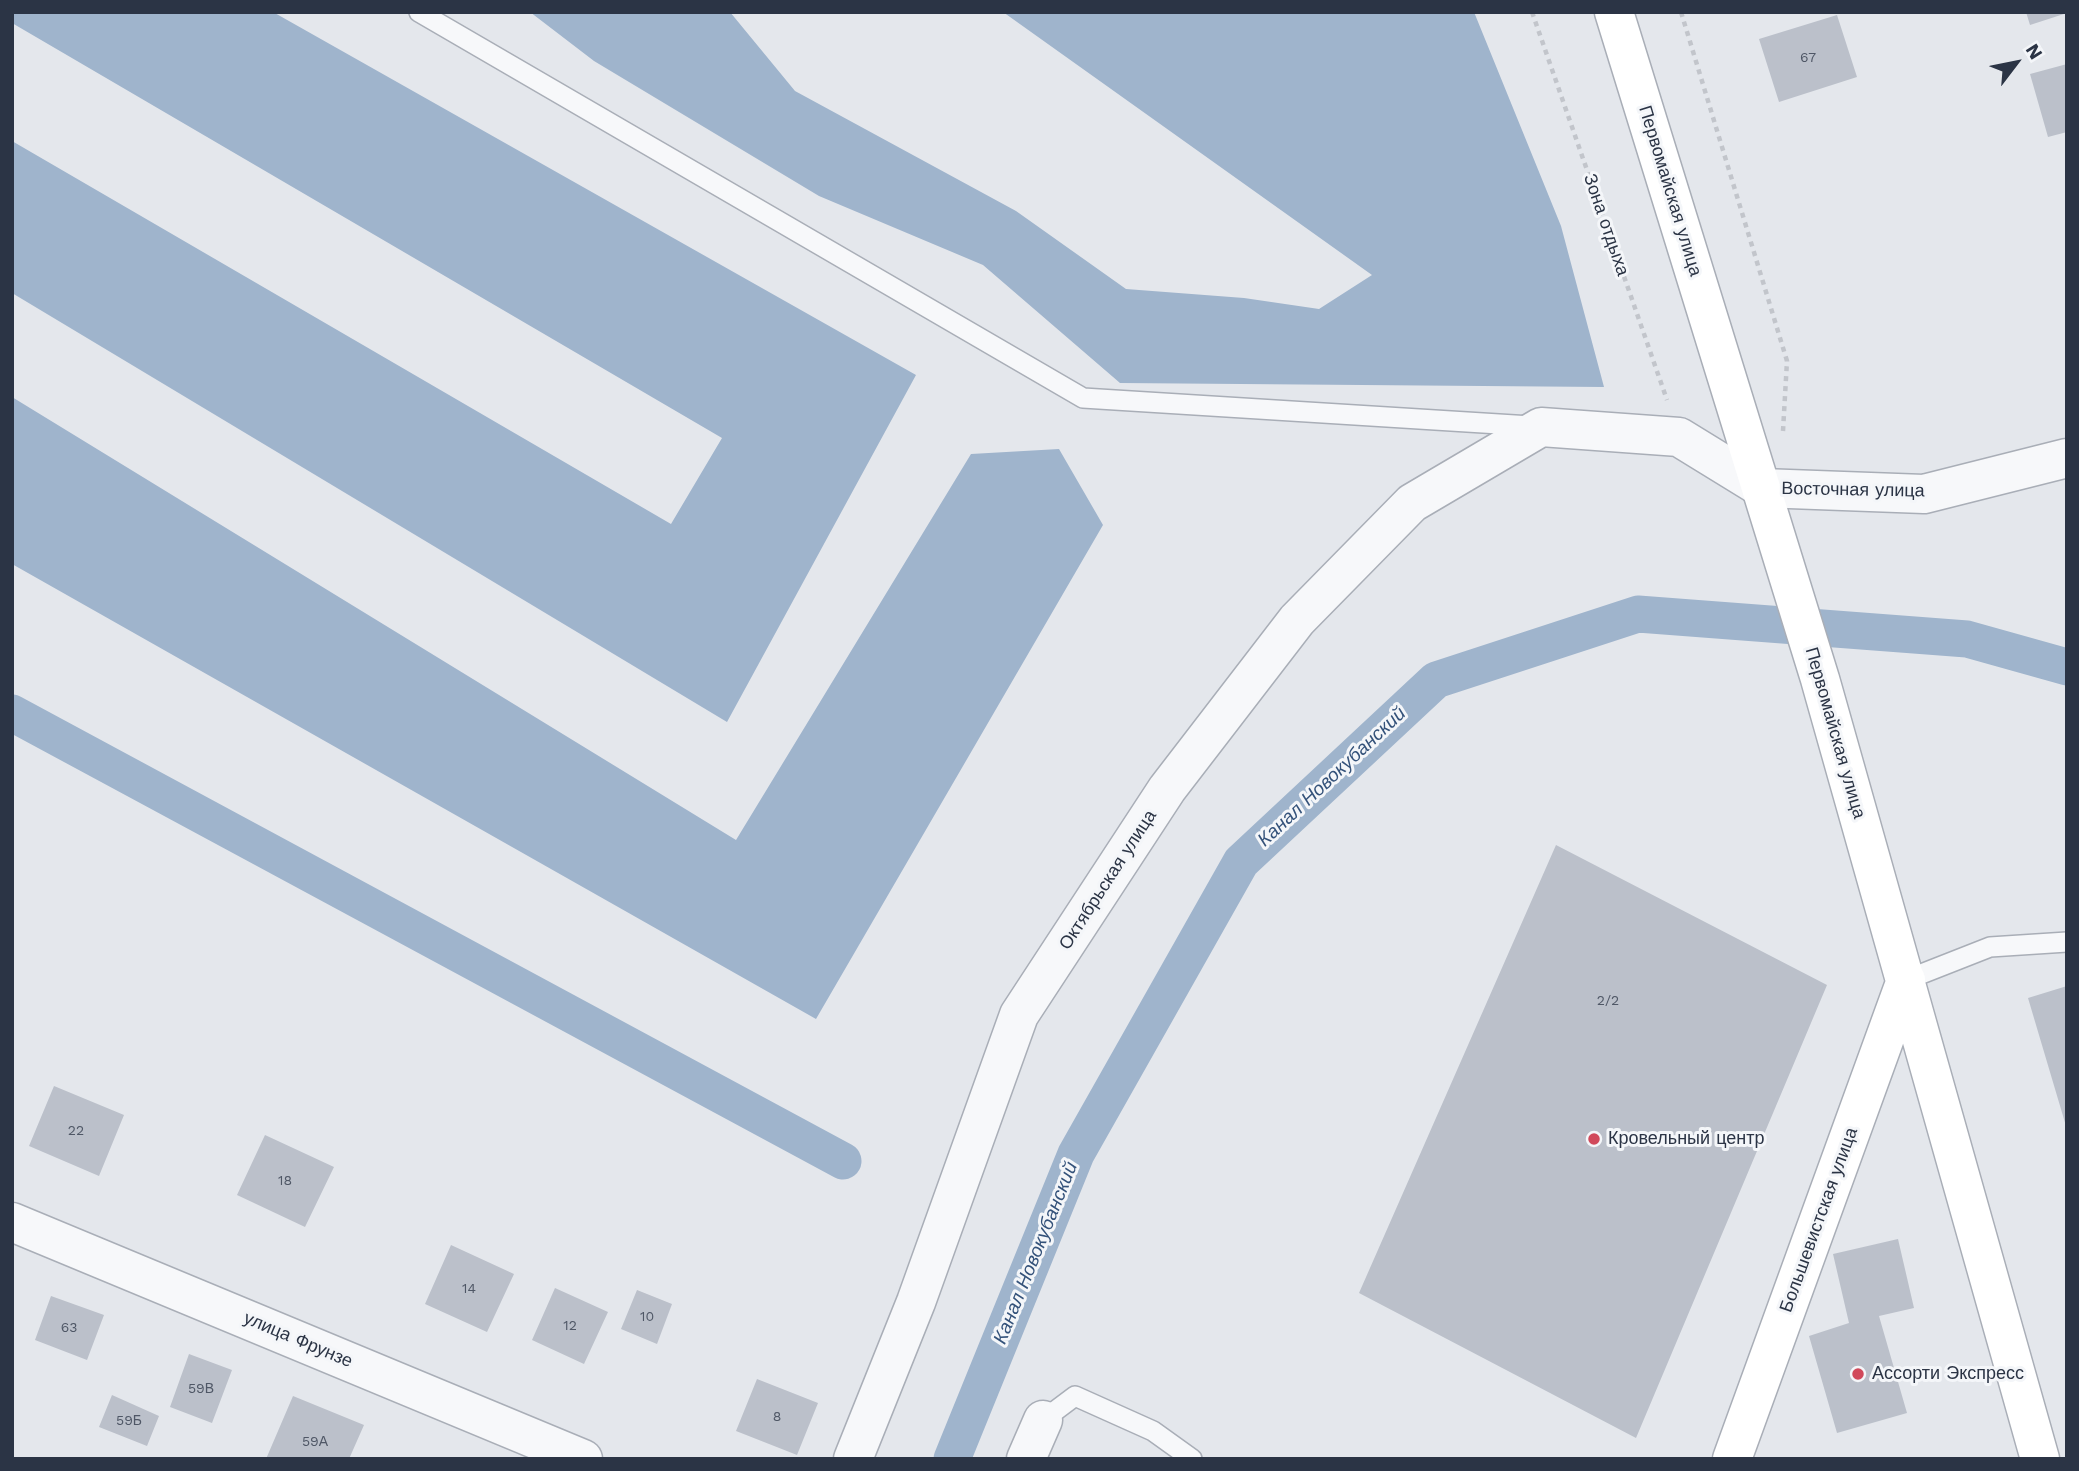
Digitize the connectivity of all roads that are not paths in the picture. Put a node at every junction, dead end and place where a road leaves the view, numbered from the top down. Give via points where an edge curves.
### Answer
1 (419, 12) edge
2 (1614, 12) edge
3 (1541, 427) junction
4 (2067, 458) edge
5 (1778, 488) junction
6 (2067, 942) edge
7 (1906, 980) junction
8 (12, 1222) edge
9 (1043, 1420) joint
10 (583, 1459) edge
11 (853, 1459) edge
12 (1026, 1459) edge
13 (1192, 1459) edge
14 (1732, 1459) edge
15 (2039, 1459) edge

1 - 3 lane via 1083,398
2 - 5 main road, Первомайская улица
3 - 5 street via 1679,437
3 - 11 street, Октябрьская улица via 1412,503 1297,620 1167,789 1020,1015 916,1303
4 - 5 street, Восточная улица via 1924,494
5 - 7 main road, Первомайская улица via 1781,547
6 - 7 lane via 1990,947
7 - 14 main road, Большевистская улица
7 - 15 main road, Первомайская улица
8 - 10 street, улица Фрунзе
9 - 12 street
9 - 13 lane via 1075,1396 1153,1431

